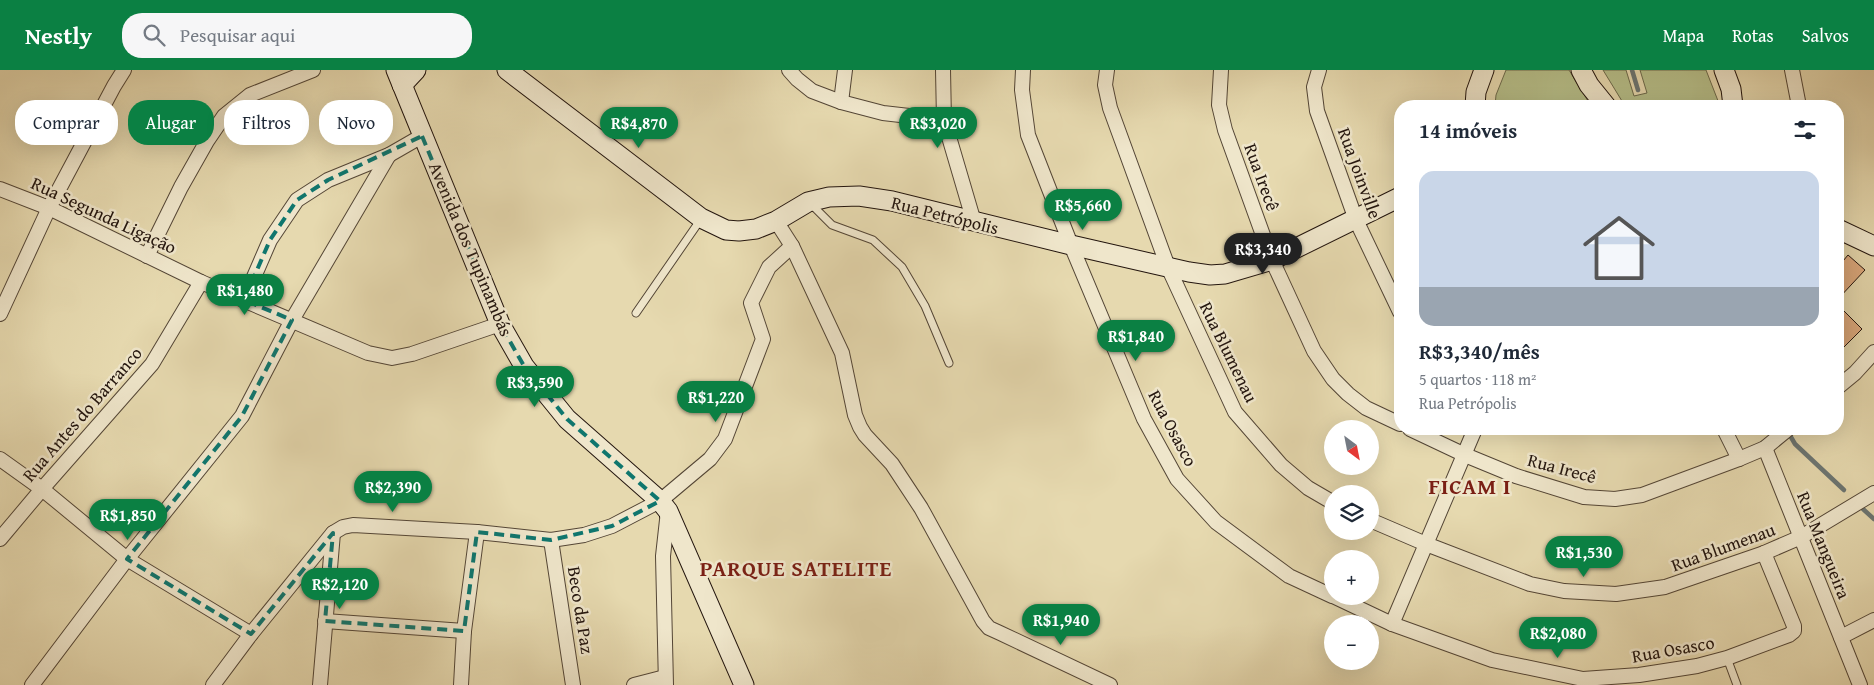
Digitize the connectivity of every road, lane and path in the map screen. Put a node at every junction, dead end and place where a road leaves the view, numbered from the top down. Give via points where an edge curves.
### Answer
1 (124, 70) edge
2 (313, 70) edge
3 (416, 70) edge
4 (507, 70) edge
5 (789, 70) edge
6 (845, 70) edge
7 (943, 70) edge
8 (1023, 70) edge
9 (1107, 70) edge
10 (1221, 70) edge
11 (1319, 70) edge
12 (1484, 70) edge
13 (1580, 70) edge
14 (1792, 70) edge
15 (1730, 75) edge
16 (399, 78) edge
17 (1475, 100) edge
18 (1601, 100) edge
19 (1732, 100) edge
20 (1798, 100) edge
21 (841, 102) junction
22 (944, 120) junction
23 (422, 136) junction
24 (390, 154) junction
25 (0, 189) edge
26 (1394, 200) edge
27 (808, 202) junction
28 (49, 208) junction
29 (701, 218) junction
30 (1356, 220) junction
31 (776, 221) junction
32 (974, 222) junction
33 (1844, 232) edge
34 (1071, 245) junction
35 (792, 246) junction
36 (1874, 246) edge
37 (147, 256) junction
38 (1272, 260) junction
39 (1168, 267) junction
40 (201, 282) junction
41 (1394, 299) edge
42 (244, 300) junction
43 (1, 310) edge
44 (636, 313) dead end
45 (292, 320) junction
46 (500, 324) junction
47 (1874, 352) edge
48 (949, 363) dead end
49 (1844, 382) edge
50 (1394, 421) edge
51 (1423, 435) edge
52 (1473, 435) edge
53 (1727, 435) edge
54 (1780, 435) edge
55 (1765, 448) junction
56 (1465, 455) junction
57 (1739, 459) junction
58 (0, 460) edge
59 (42, 489) junction
60 (1874, 493) edge
61 (1324, 497) edge
62 (664, 506) junction
63 (1379, 524) edge
64 (477, 532) junction
65 (333, 533) junction
66 (1801, 537) junction
67 (680, 538) junction
68 (0, 539) edge
69 (551, 540) junction
70 (1426, 544) junction
71 (1764, 553) junction
72 (663, 556) junction
73 (128, 559) junction
74 (1324, 592) edge
75 (1352, 605) edge
76 (1874, 620) edge
77 (325, 621) junction
78 (1392, 624) junction
79 (464, 631) junction
80 (250, 634) junction
81 (1841, 638) junction
82 (1727, 658) junction
83 (666, 681) edge
84 (1583, 682) edge
85 (32, 685) edge
86 (213, 685) edge
87 (320, 685) edge
88 (461, 685) edge
89 (574, 685) edge
90 (634, 685) edge
91 (744, 685) edge
92 (1110, 685) edge
93 (1737, 685) edge
94 (1860, 685) edge

1 - 28 street
2 - 37 street via 250,95 224,116 181,187
3 - 16 street
4 - 29 street, Rua Petrópolis
5 - 21 street via 812,91
6 - 21 street
7 - 22 street
8 - 34 street, Rua Osasco via 1022,90 1028,135
9 - 39 street, Rua Blumenau via 1105,85 1110,108
10 - 38 street, Rua Irecê via 1219,105 1225,130
11 - 30 street, Rua Joinville via 1314,87 1317,111
12 - 17 street
13 - 18 street
14 - 20 street
15 - 19 street
16 - 23 street, Avenida dos Tupinambás
21 - 22 street via 883,113
22 - 32 street
23 - 24 street
23 - 46 street, Avenida dos Tupinambás
24 - 42 street via 328,180 297,200 270,240
24 - 45 street
25 - 28 street, Rua Segunda Ligação
26 - 30 street, Rua Petrópolis
27 - 31 street, Rua Petrópolis
27 - 32 street, Rua Petrópolis via 829,197 859,196
27 - 48 lane via 832,225 873,240 902,267 925,306
28 - 37 street, Rua Segunda Ligação
28 - 43 street
29 - 31 street, Rua Petrópolis via 726,230 739,231 756,229
29 - 44 lane
30 - 38 street, Rua Petrópolis
30 - 41 street, Rua Joinville
31 - 35 street
32 - 34 street, Rua Petrópolis
33 - 36 street
34 - 39 street, Rua Petrópolis
34 - 74 street, Rua Osasco via 1144,419 1177,479 1216,522 1289,576
35 - 62 street via 769,267 751,303 763,339 725,439
35 - 92 street via 842,353 860,427 892,464 921,508 989,628
37 - 40 street, Rua Segunda Ligação
38 - 39 street, Rua Petrópolis via 1226,274 1210,275
38 - 50 street, Rua Irecê via 1314,351 1333,379 1366,408
39 - 61 street, Rua Blumenau via 1235,412 1281,465
40 - 42 street, Rua Segunda Ligação
40 - 59 street, Rua Antes do Barranco via 152,364
42 - 45 street, Rua Segunda Ligação
45 - 46 street, Rua Segunda Ligação via 368,353 392,358
45 - 73 street via 242,416
46 - 62 street, Avenida dos Tupinambás via 524,366 567,419
47 - 49 street
51 - 56 street, Rua Irecê
52 - 56 street
53 - 57 street
54 - 55 street, Rua Irecê
55 - 57 street, Rua Irecê
55 - 66 street, Rua Mangueira
56 - 57 street, Rua Irecê via 1516,476 1584,496 1615,499 1642,495
56 - 70 street
58 - 59 street
59 - 68 street, Rua Antes do Barranco
59 - 73 street
60 - 66 street, Rua Blumenau
62 - 67 street, Avenida dos Tupinambás
62 - 69 street via 584,535
62 - 72 street
63 - 70 street, Rua Blumenau
64 - 65 street via 353,525 343,526
64 - 69 street
64 - 79 street
65 - 77 street
65 - 80 street
66 - 71 street, Rua Blumenau
66 - 81 street, Rua Mangueira
67 - 72 street
67 - 91 street, Avenida dos Tupinambás
69 - 89 street, Beco da Paz
70 - 71 street, Rua Blumenau via 1530,584 1564,591 1616,594 1665,587
70 - 78 street
71 - 82 street, Rua Osasco via 1794,632
72 - 83 street
73 - 80 street
73 - 85 street
75 - 78 street, Rua Osasco
76 - 81 street
77 - 79 street
77 - 87 street
78 - 84 street, Rua Osasco via 1492,660
79 - 88 street
80 - 86 street
81 - 94 street, Rua Mangueira
82 - 84 street, Rua Osasco via 1640,676
82 - 93 lane
83 - 90 street

